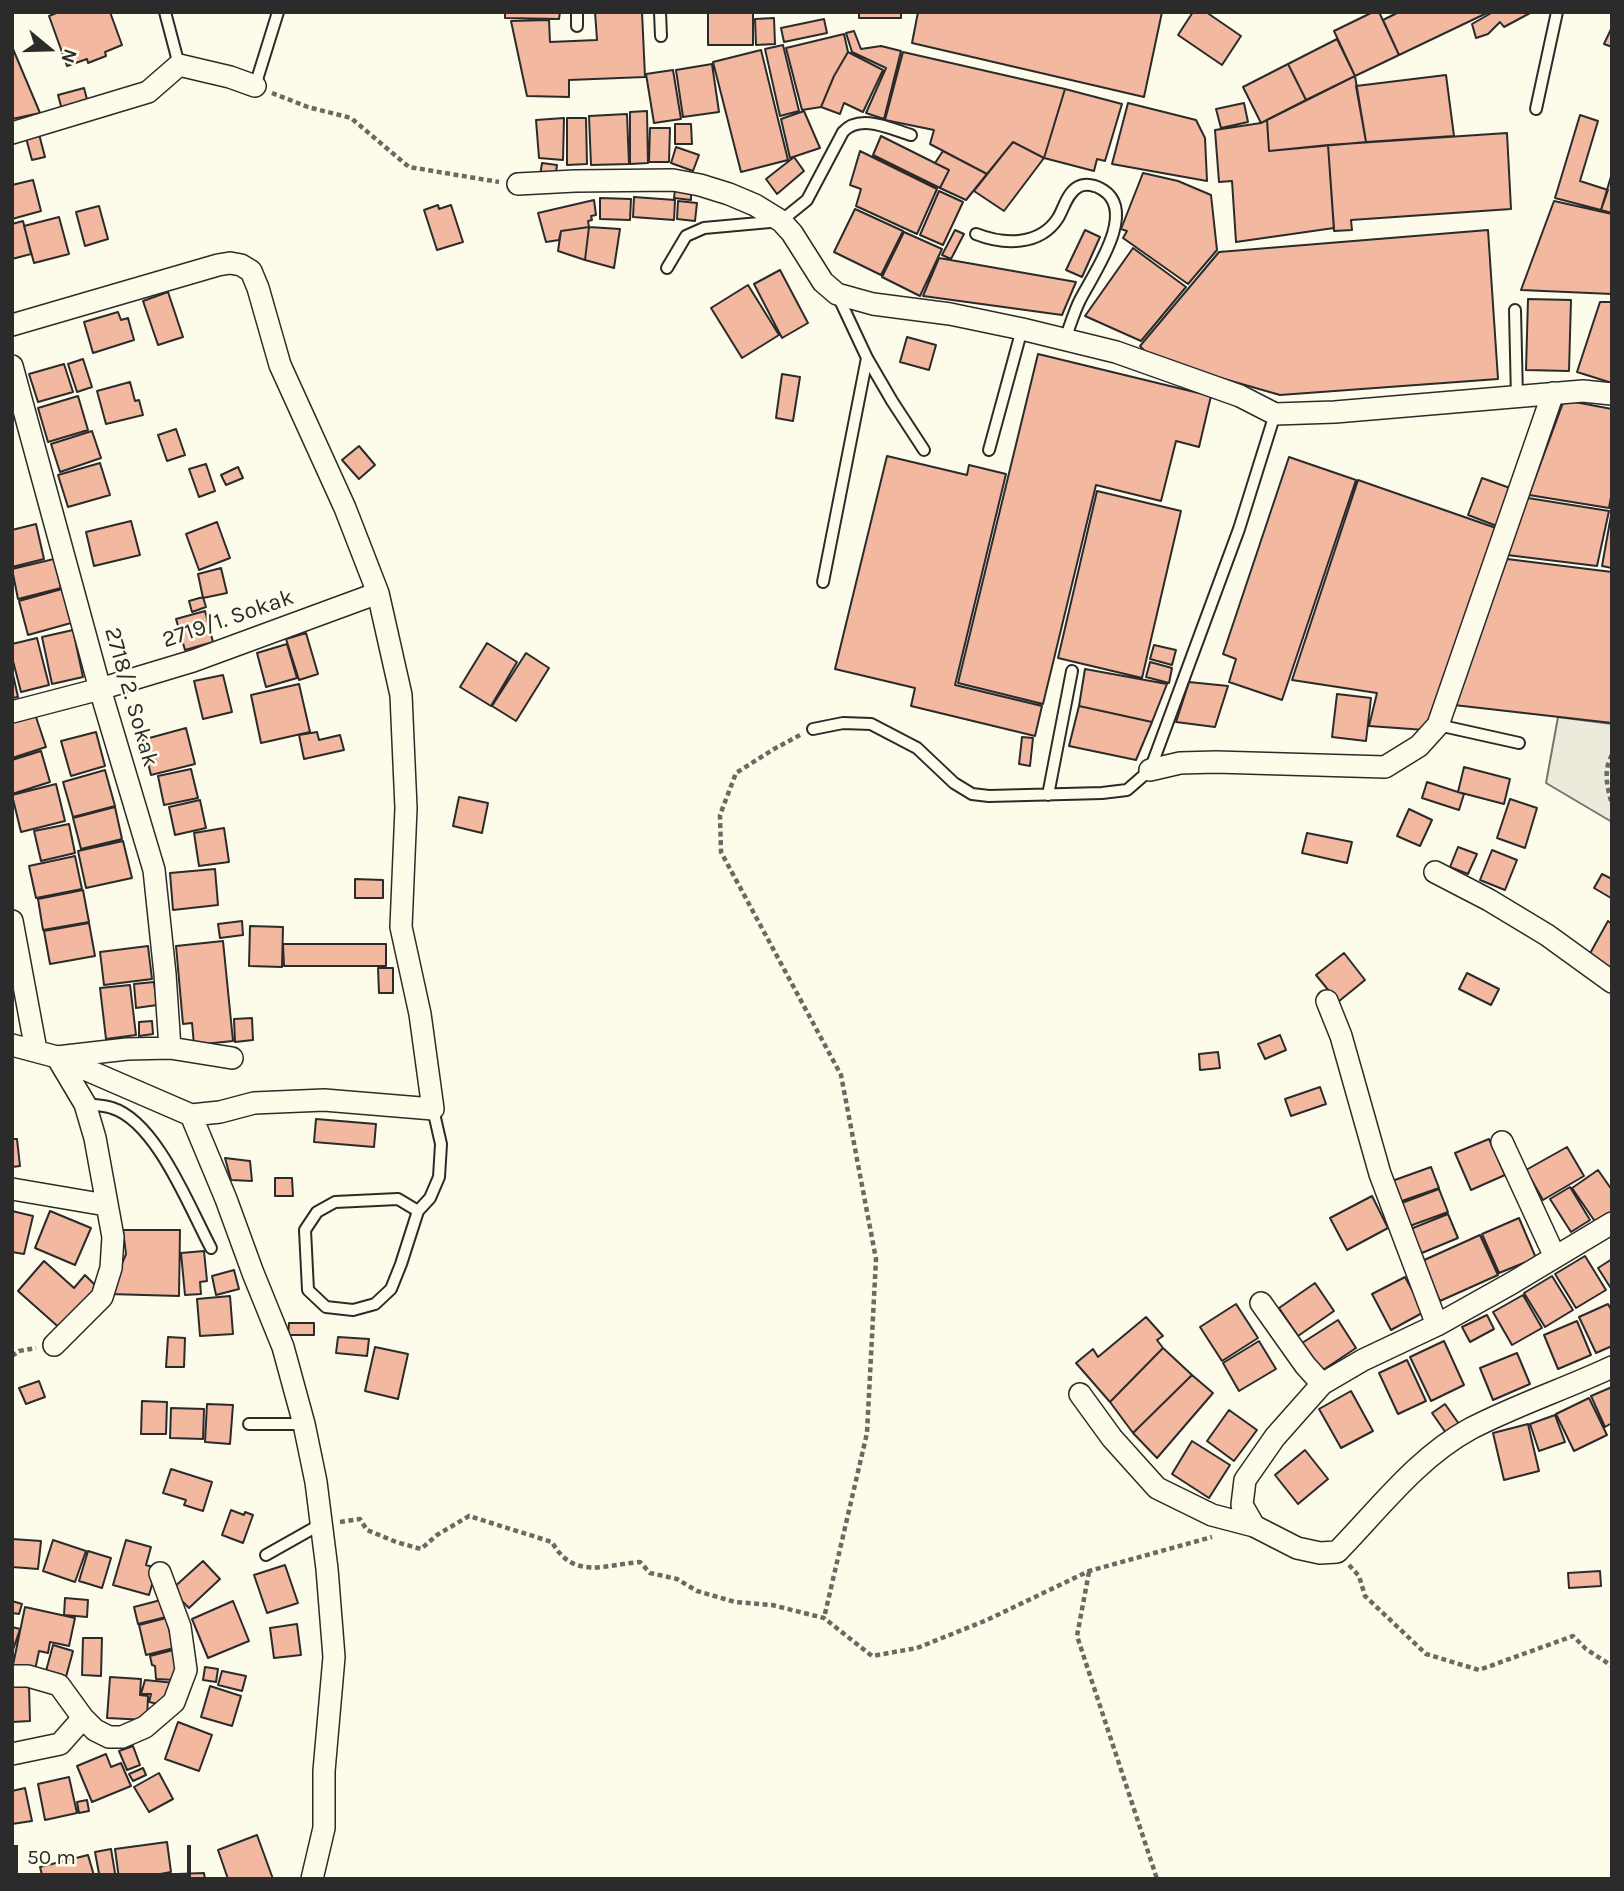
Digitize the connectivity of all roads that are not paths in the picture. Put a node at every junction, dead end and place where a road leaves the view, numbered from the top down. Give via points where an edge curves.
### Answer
1 (165, 12) edge
2 (278, 12) edge
3 (577, 12) edge
4 (660, 12) edge
5 (1557, 12) edge
6 (577, 26) dead end
7 (661, 36) dead end
8 (180, 65) junction
9 (255, 86) joint
10 (1536, 109) dead end
11 (12, 133) edge
12 (911, 135) dead end
13 (518, 184) road end
14 (782, 221) junction
15 (976, 234) dead end
16 (667, 268) dead end
17 (837, 294) junction
18 (1515, 310) dead end
19 (12, 325) edge
20 (1022, 329) junction
21 (1065, 339) junction
22 (867, 358) junction
23 (12, 366) edge
24 (1553, 393) junction
25 (1612, 394) edge
26 (1517, 398) junction
27 (1275, 414) junction
28 (924, 450) dead end
29 (989, 450) dead end
30 (823, 582) dead end
31 (378, 593) junction
32 (1072, 671) dead end
33 (100, 689) junction
34 (12, 712) edge
35 (1438, 725) junction
36 (813, 729) road end
37 (1519, 743) dead end
38 (1150, 770) junction
39 (1048, 795) junction
40 (1435, 872) dead end
41 (12, 921) edge
42 (1612, 982) edge
43 (1327, 1001) dead end
44 (12, 1045) edge
45 (170, 1048) junction
46 (36, 1050) junction
47 (57, 1057) junction
48 (232, 1058) dead end
49 (85, 1104) junction
50 (433, 1109) junction
51 (191, 1115) junction
52 (1502, 1142) dead end
53 (12, 1189) edge
54 (106, 1205) junction
55 (418, 1211) junction
56 (1612, 1223) edge
57 (211, 1248) dead end
58 (1555, 1257) junction
59 (1261, 1303) dead end
60 (1437, 1325) junction
61 (54, 1345) dead end
62 (1612, 1367) edge
63 (1322, 1384) junction
64 (1080, 1394) dead end
65 (249, 1424) dead end
66 (303, 1424) junction
67 (321, 1524) junction
68 (1254, 1526) junction
69 (266, 1555) dead end
70 (160, 1573) dead end
71 (12, 1676) edge
72 (83, 1718) junction
73 (12, 1754) edge
74 (312, 1879) edge

1 - 8 lane
2 - 9 lane
3 - 6 lane
4 - 7 lane
5 - 10 lane
8 - 9 street
8 - 11 street via 148,92
12 - 14 lane via 874,124 849,125 807,200
13 - 14 street via 673,180 729,194
14 - 16 lane via 704,228 686,236
14 - 17 street via 823,282
15 - 21 lane via 1011,242 1048,231 1079,186 1091,185 1113,200 1117,210 1110,245
17 - 20 street
17 - 22 lane
18 - 26 lane
19 - 31 street via 218,265 230,263 251,271 280,365
20 - 21 street
20 - 29 lane
21 - 27 street via 1240,396
22 - 28 lane
22 - 30 lane
23 - 33 street, 2718/2. Sokak
24 - 25 street
24 - 26 street
24 - 35 street
26 - 27 street
27 - 38 lane via 1239,529
31 - 33 street, 2719/1. Sokak via 193,661
31 - 50 street via 401,695 406,808 401,927 420,1014
32 - 39 lane
33 - 34 street, 2719/1. Sokak
33 - 45 street, 2718/2. Sokak via 154,870
35 - 37 lane
35 - 38 street via 1419,746 1385,767 1216,762
36 - 39 lane via 871,724 917,748 972,794
38 - 39 lane via 1127,790
40 - 42 street via 1547,935
41 - 46 street
43 - 60 street via 1380,1174
44 - 46 street
45 - 47 street
45 - 48 street
46 - 47 street
47 - 49 street
47 - 51 street
49 - 54 street
49 - 57 lane via 122,1113 158,1148
50 - 51 street via 324,1100 254,1103
50 - 55 lane via 441,1144 439,1177
51 - 66 street via 283,1347
52 - 58 street
53 - 54 street
54 - 61 street via 113,1237 111,1268 102,1297
55 - 55 lane via 391,1289 375,1304 353,1310 326,1307 308,1290 304,1230 317,1212 335,1202 398,1199
56 - 58 street
58 - 60 street
59 - 63 street
60 - 63 street
62 - 68 street via 1469,1430 1404,1480 1337,1552 1297,1548
63 - 68 street via 1275,1437 1245,1480 1242,1505
64 - 68 street via 1157,1488 1212,1515
65 - 66 lane
66 - 67 street
67 - 69 lane
67 - 74 street via 334,1657 324,1828
70 - 72 street via 180,1628 186,1670 174,1702 145,1727 122,1737 109,1737
71 - 72 street via 59,1685
72 - 73 street via 61,1744

